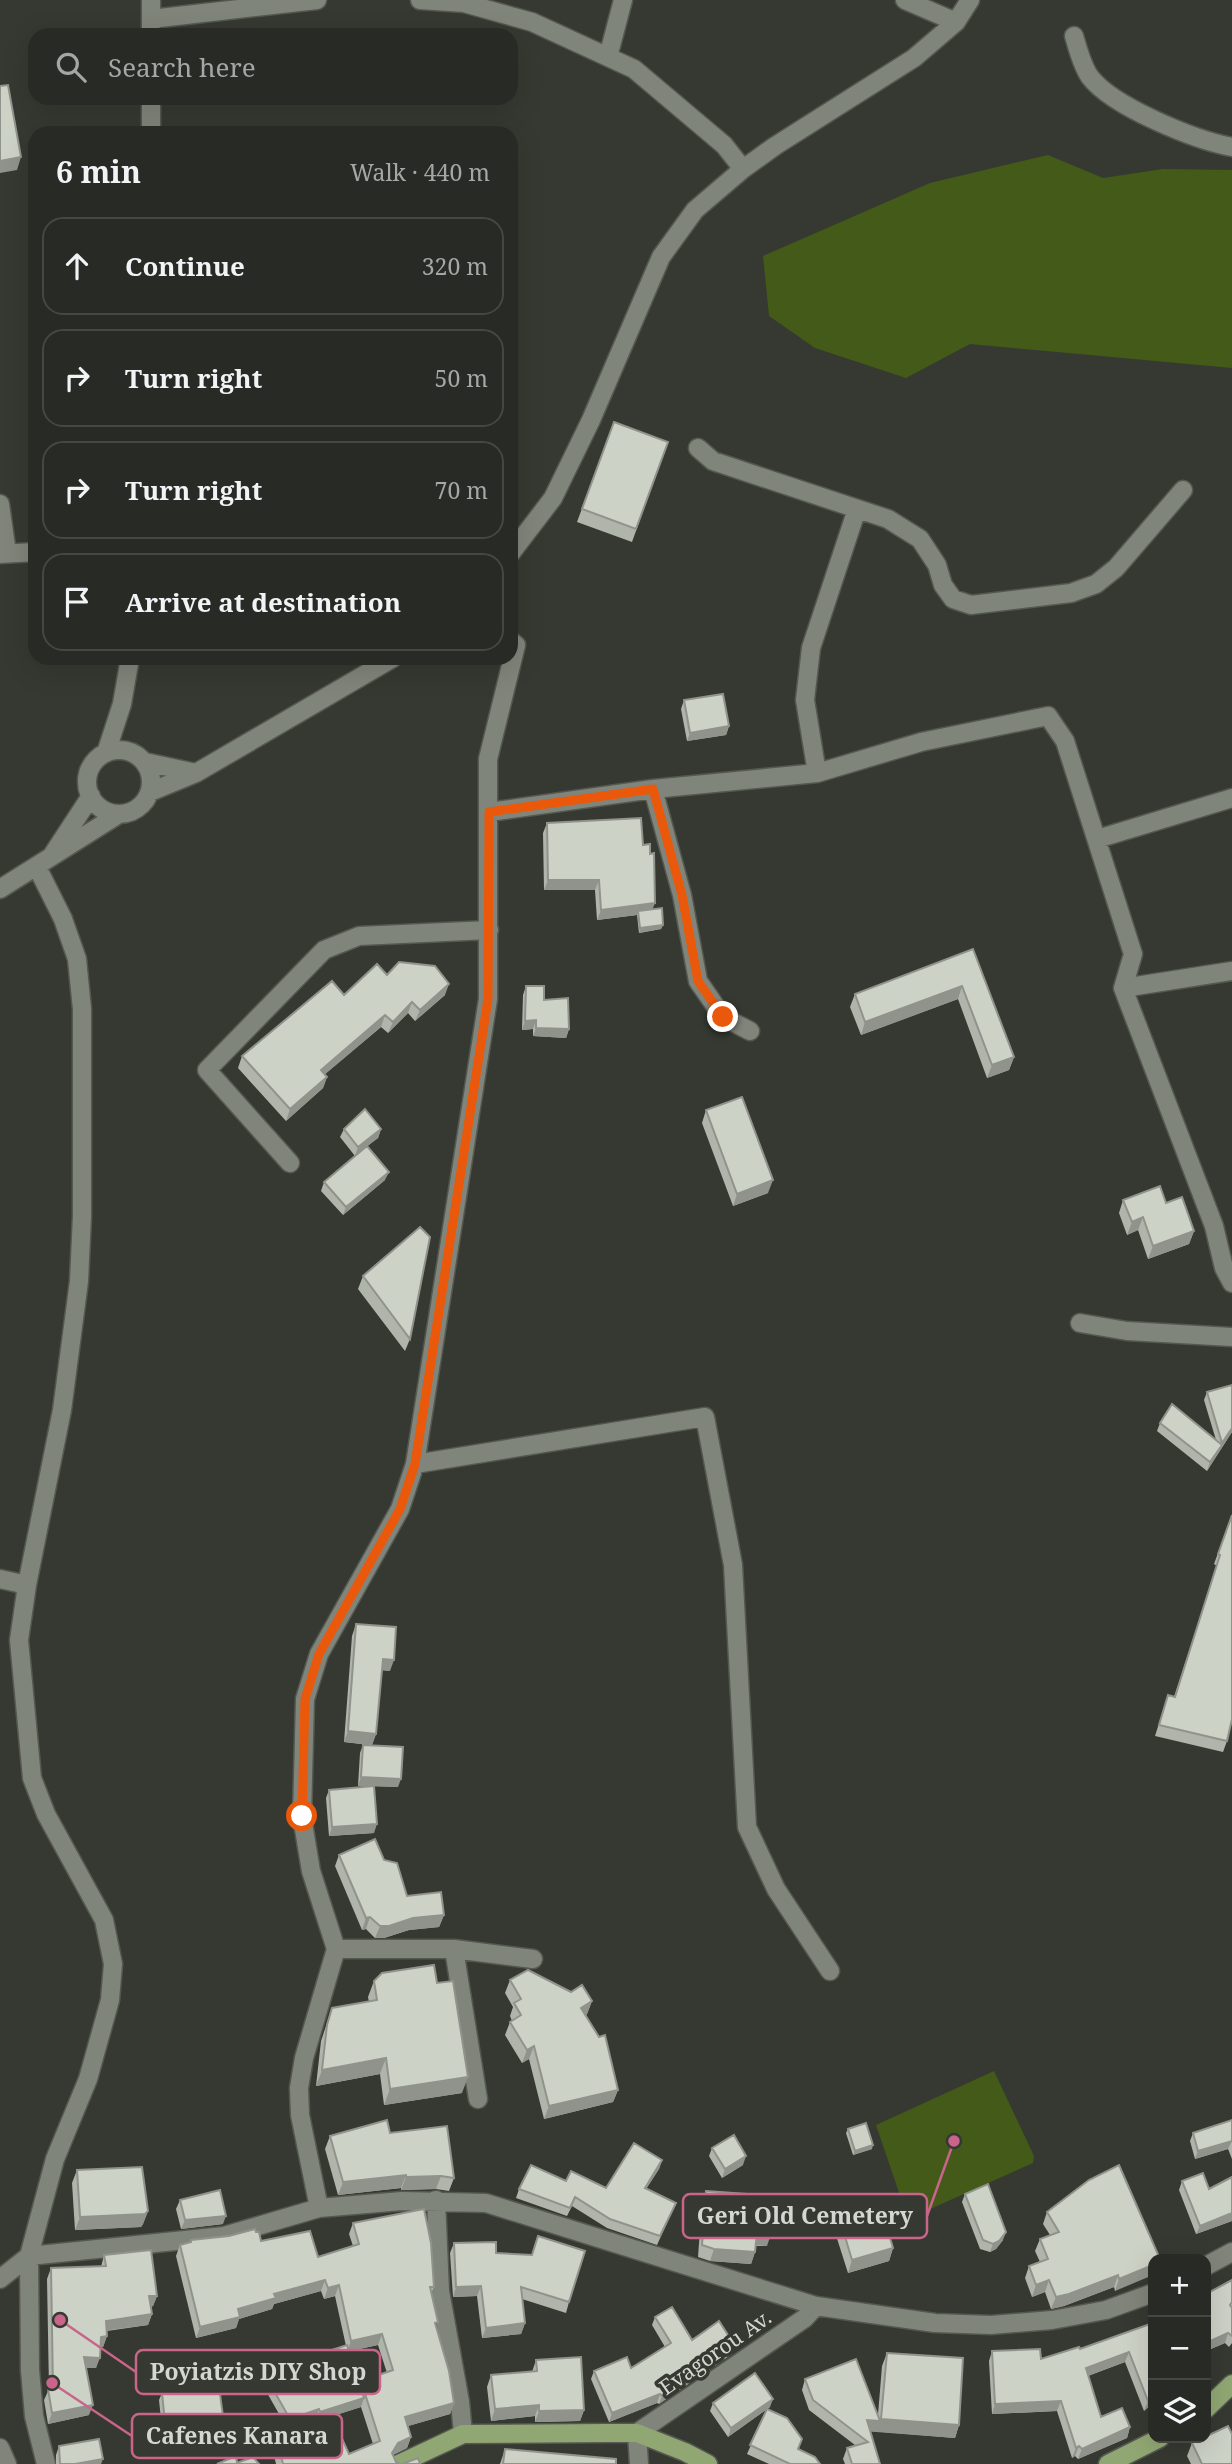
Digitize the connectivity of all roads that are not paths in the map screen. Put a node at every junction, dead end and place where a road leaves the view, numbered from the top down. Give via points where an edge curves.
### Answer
1 (151, 0) edge
2 (317, 0) edge
3 (420, 0) edge
4 (624, 0) edge
5 (905, 0) edge
6 (970, 0) edge
7 (956, 22) junction
8 (151, 27) edge
9 (1074, 36) dead end
10 (608, 57) junction
11 (151, 105) edge
12 (151, 126) edge
13 (1232, 147) edge
14 (743, 169) junction
15 (698, 448) dead end
16 (1183, 489) dead end
17 (0, 504) edge
18 (857, 509) junction
19 (518, 544) edge
20 (28, 552) edge
21 (3, 554) edge
22 (130, 665) edge
23 (381, 665) edge
24 (511, 665) edge
25 (122, 704) junction
26 (128, 751) junction
27 (106, 752) junction
28 (145, 762) junction
29 (196, 773) junction
30 (817, 773) junction
31 (653, 789) junction
32 (150, 792) junction
33 (91, 796) junction
34 (1232, 798) edge
35 (489, 812) junction
36 (119, 814) junction
37 (1097, 839) junction
38 (43, 863) junction
39 (0, 890) edge
40 (489, 930) junction
41 (1232, 971) edge
42 (1124, 988) junction
43 (750, 1031) dead end
44 (290, 1163) dead end
45 (1232, 1283) edge
46 (1080, 1324) dead end
47 (1232, 1337) edge
48 (415, 1464) junction
49 (0, 1579) edge
50 (27, 1585) junction
51 (336, 1949) junction
52 (454, 1949) junction
53 (533, 1959) dead end
54 (830, 1971) dead end
55 (478, 2099) dead end
56 (436, 2200) junction
57 (319, 2208) junction
58 (1232, 2252) edge
59 (29, 2256) junction
60 (1211, 2263) edge
61 (2, 2274) edge
62 (1148, 2295) edge
63 (816, 2306) junction
64 (1232, 2384) edge
65 (1211, 2404) edge
66 (637, 2433) junction
67 (463, 2434) junction
68 (1150, 2443) edge
69 (0, 2448) edge
70 (7, 2464) edge
71 (46, 2464) edge
72 (399, 2464) edge
73 (639, 2464) edge
74 (708, 2464) edge
75 (1108, 2464) edge

1 - 8 street
2 - 8 street
3 - 10 street via 464,3 532,22
4 - 10 street
5 - 7 street
6 - 7 street
7 - 14 street via 914,58
9 - 13 street via 1088,74 1102,90 1145,114
10 - 14 street via 644,77 724,145
11 - 12 street
14 - 19 street via 695,210 661,257 553,498
15 - 18 street via 713,461
16 - 18 street via 1116,568 1096,584 1071,593 971,605 953,599 920,539 888,519
17 - 21 street
18 - 30 street via 811,648 806,700
20 - 21 street
22 - 25 street
23 - 29 street
24 - 35 street via 488,759
25 - 26 street
25 - 27 street
26 - 27 street
26 - 28 street
27 - 33 street via 87,778
28 - 29 street
28 - 32 street via 152,782
29 - 32 street
30 - 31 street
30 - 37 street via 921,742 1048,716 1065,741
31 - 35 street
31 - 43 street via 682,895 698,981 723,1017
32 - 36 street via 139,808
33 - 36 street via 109,813
33 - 38 street
34 - 37 street
35 - 40 street
36 - 38 street
37 - 42 street via 1133,954
38 - 39 street
38 - 50 street via 77,959 82,1009 82,1216 79,1281 62,1410
40 - 44 street via 359,936 324,950 207,1070
40 - 48 street via 488,999
41 - 42 street
42 - 45 street
46 - 47 street
48 - 51 street via 400,1509 319,1654 305,1699 302,1816 311,1871
48 - 54 street via 705,1417 733,1565 747,1827 776,1889
49 - 50 street
50 - 59 street via 19,1640 32,1778 46,1814 104,1920 113,1964 110,2000 88,2079 55,2159
51 - 52 street
51 - 57 street via 299,2088
52 - 53 street
52 - 55 street
56 - 57 street
56 - 63 street via 486,2203
56 - 67 street via 440,2291
57 - 59 street via 224,2236
58 - 60 street
59 - 61 street
59 - 71 street via 31,2382
62 - 63 street via 1106,2310 990,2325 935,2323
63 - 66 street, Evagorou Av.
64 - 65 main road
66 - 67 main road
66 - 73 street
66 - 74 main road
67 - 72 main road
68 - 75 main road
69 - 70 street

